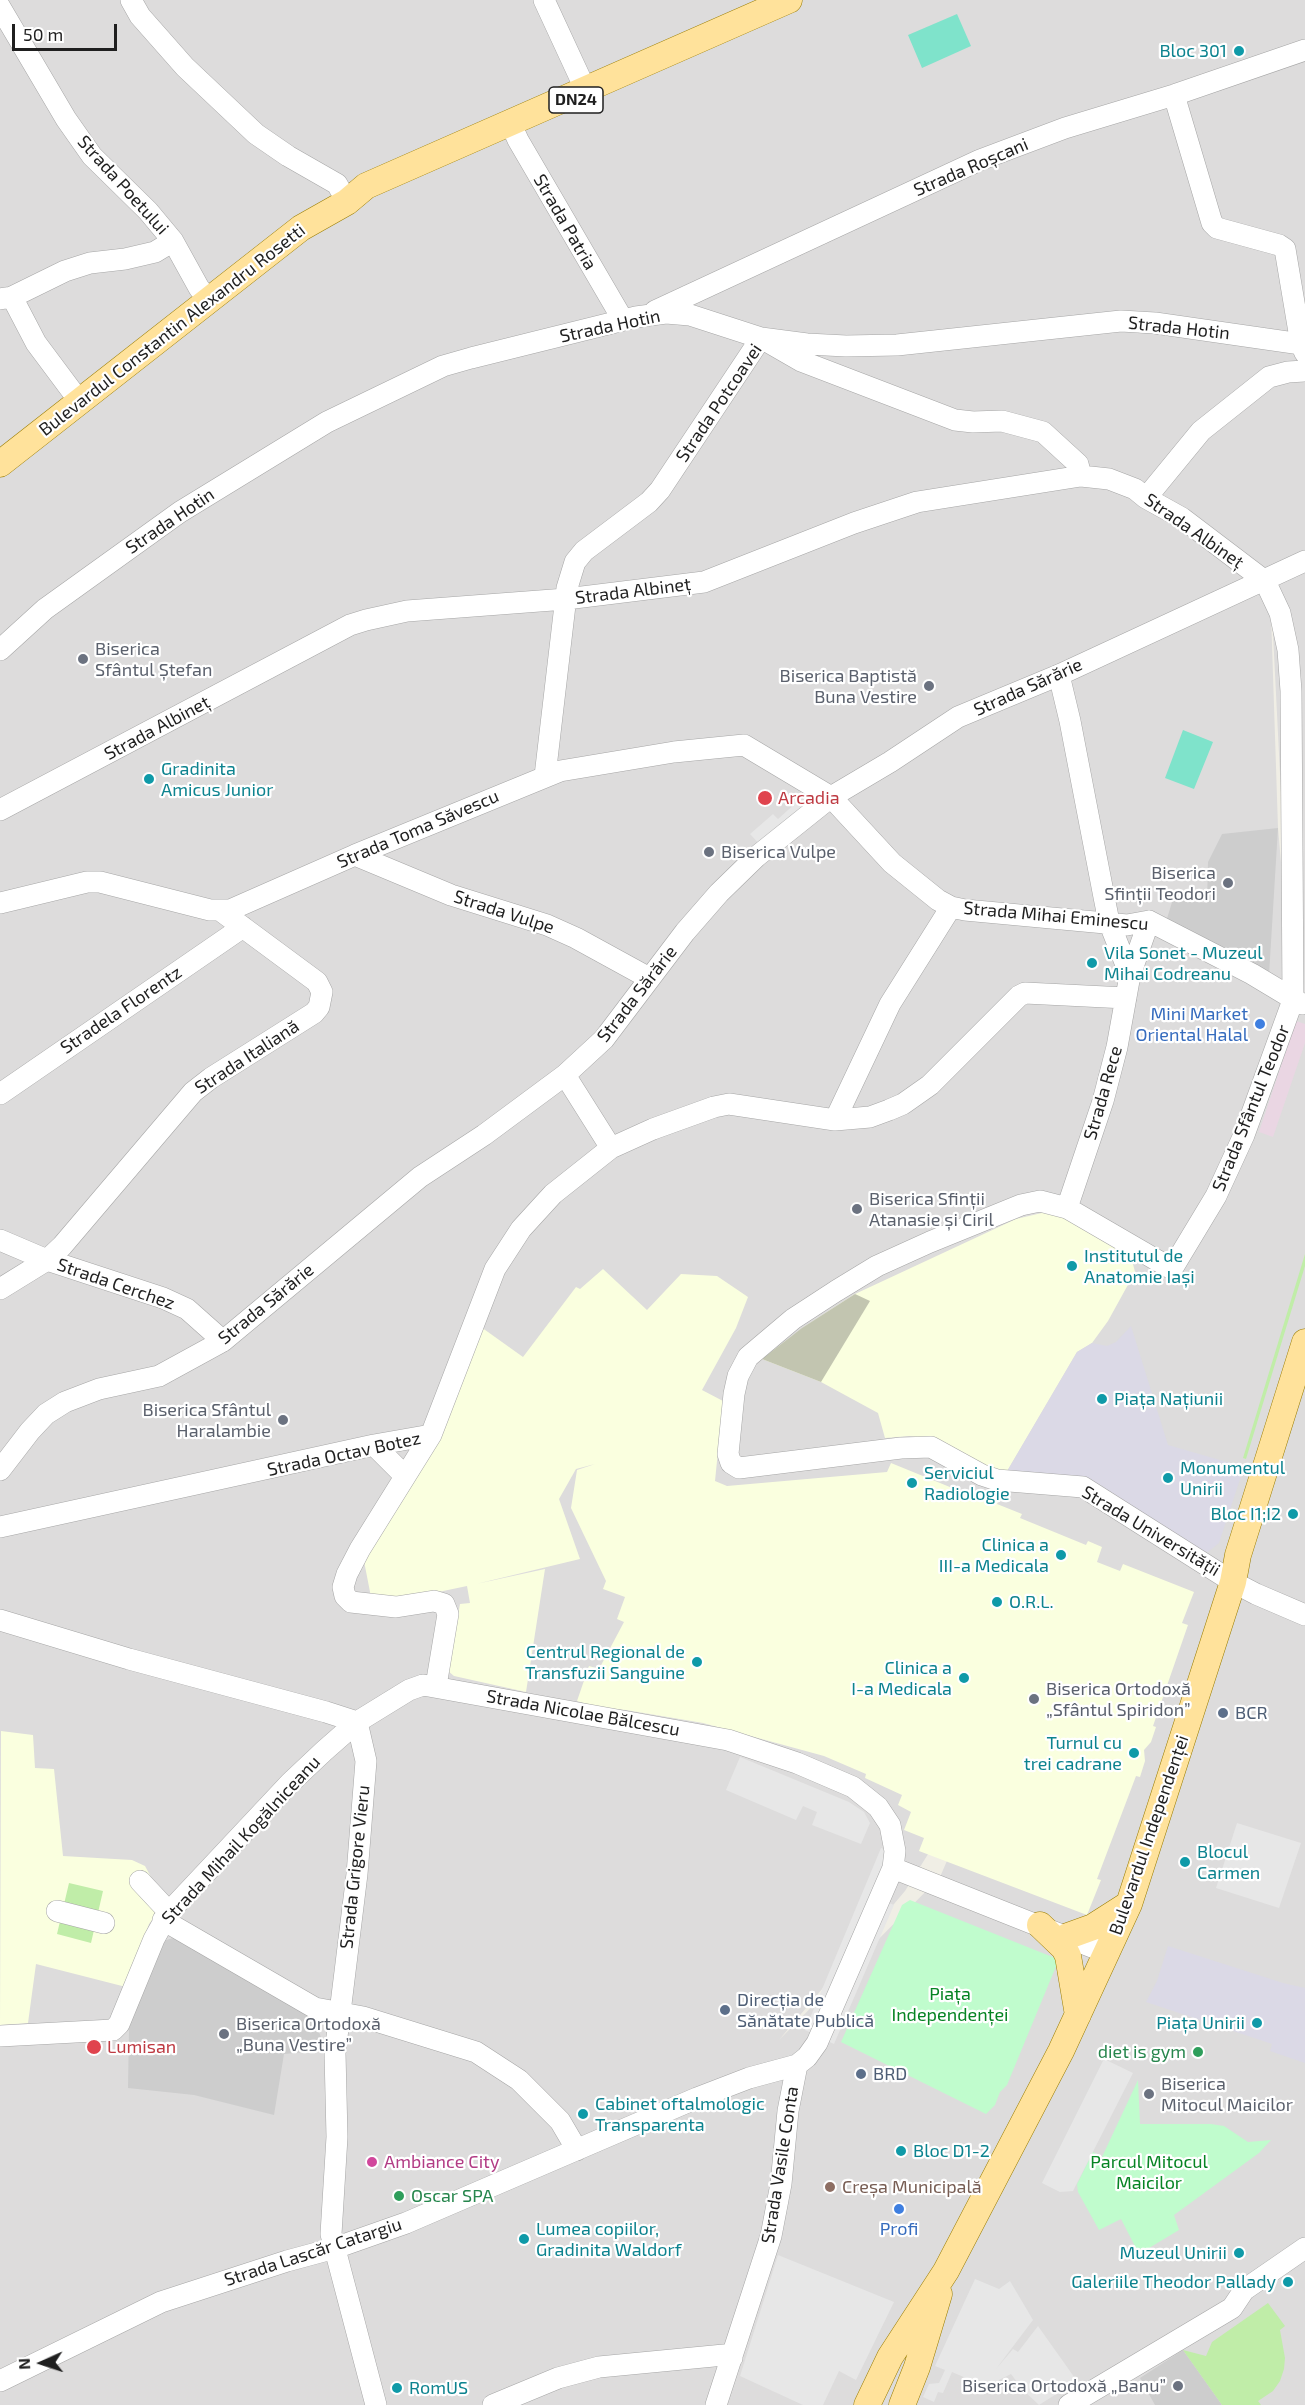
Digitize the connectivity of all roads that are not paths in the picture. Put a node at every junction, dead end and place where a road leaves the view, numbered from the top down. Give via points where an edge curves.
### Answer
1 (131, 0) edge
2 (544, 0) edge
3 (789, 0) edge
4 (806, 0) edge
5 (0, 8) edge
6 (1305, 50) edge
7 (587, 92) junction
8 (1174, 95) junction
9 (511, 125) junction
10 (347, 202) junction
11 (173, 241) junction
12 (6, 298) edge
13 (209, 300) junction
14 (649, 314) junction
15 (623, 320) junction
16 (761, 338) junction
17 (1304, 347) edge
18 (1305, 371) edge
19 (80, 402) junction
20 (0, 464) edge
21 (1081, 476) junction
22 (1146, 498) junction
23 (1305, 561) edge
24 (1264, 581) junction
25 (566, 599) junction
26 (0, 650) edge
27 (1059, 675) junction
28 (544, 776) junction
29 (831, 797) junction
30 (0, 810) edge
31 (355, 855) junction
32 (0, 903) edge
33 (951, 907) junction
34 (221, 911) junction
35 (1149, 921) junction
36 (1109, 922) junction
37 (243, 927) junction
38 (1130, 975) junction
39 (649, 978) junction
40 (1126, 998) junction
41 (1299, 1003) edge
42 (565, 1075) junction
43 (0, 1094) edge
44 (835, 1120) junction
45 (611, 1148) junction
46 (1067, 1208) junction
47 (0, 1240) edge
48 (47, 1260) junction
49 (0, 1289) edge
50 (223, 1341) junction
51 (1305, 1342) edge
52 (431, 1436) junction
53 (374, 1445) junction
54 (0, 1470) edge
55 (404, 1475) junction
56 (0, 1527) edge
57 (1233, 1582) junction
58 (1305, 1615) edge
59 (0, 1620) edge
60 (436, 1686) junction
61 (357, 1722) junction
62 (892, 1868) junction
63 (140, 1881) dead end
64 (1129, 1904) junction
65 (57, 1911) dead end
66 (166, 1916) junction
67 (104, 1923) dead end
68 (1040, 1925) junction
69 (1068, 1936) junction
70 (1107, 1953) junction
71 (339, 2012) junction
72 (1078, 2015) junction
73 (0, 2036) edge
74 (797, 2065) junction
75 (577, 2150) junction
76 (335, 2248) junction
77 (1305, 2248) edge
78 (928, 2309) junction
79 (732, 2358) junction
80 (0, 2381) edge
81 (376, 2405) edge
82 (493, 2405) edge
83 (716, 2405) edge
84 (867, 2405) edge
85 (882, 2405) edge
86 (890, 2405) edge
87 (902, 2405) edge
88 (1069, 2405) edge

1 - 10 street via 140,16 186,67 256,134 337,184
2 - 7 street
3 - 7 main road, Bulevardul Constantin Alexandru Rosetti / DN24
4 - 7 main road, Bulevardul Constantin Alexandru Rosetti / DN24
5 - 11 street, Strada Poetului via 92,156
6 - 8 street, Strada Roșcani
7 - 9 main road, Bulevardul Constantin Alexandru Rosetti / DN24
8 - 14 street, Strada Roșcani via 1065,128 980,160
8 - 17 street via 1212,223 1217,228 1285,249
9 - 10 main road, Bulevardul Constantin Alexandru Rosetti / DN24 via 366,186
9 - 15 street, Strada Patria
10 - 13 main road, Bulevardul Constantin Alexandru Rosetti / DN24 via 301,228
11 - 12 street via 155,252 65,271
11 - 13 street, Strada Poetului
12 - 19 street
13 - 19 main road, Bulevardul Constantin Alexandru Rosetti / DN24
14 - 15 street, Strada Hotin
14 - 16 street, Strada Hotin via 690,315
15 - 26 street, Strada Hotin via 444,366 327,422 180,512 45,609
16 - 17 street, Strada Hotin via 807,344 897,345 1121,321 1155,322
16 - 21 street, Strada Potcoavei via 801,361 955,420 1002,421 1042,432 1078,464
16 - 25 street, Strada Potcoavei via 660,490 575,562
18 - 22 street via 1269,378 1201,431
19 - 20 main road, Bulevardul Constantin Alexandru Rosetti / DN24
21 - 22 street, Strada Albineț via 1109,479
21 - 25 street, Strada Albineț via 917,502 704,582
22 - 24 street, Strada Albineț via 1182,518
23 - 24 street, Strada Sărărie
24 - 27 street, Strada Sărărie
24 - 41 street, Strada Sfântul Teodor via 1280,614 1290,670
25 - 28 street, Strada Potcoavei
25 - 30 street, Strada Albineț via 407,611 350,625
27 - 29 street, Strada Sărărie via 958,717
27 - 36 street
28 - 29 street, Strada Toma Săvescu via 674,752 744,745
28 - 31 street, Strada Toma Săvescu
29 - 33 street, Strada Mihai Eminescu via 892,862
29 - 39 street, Strada Sărărie via 756,857 719,893
31 - 34 street, Strada Toma Săvescu
31 - 39 street, Strada Vulpe via 451,895 548,925
32 - 34 street, Strada Toma Săvescu via 100,882
33 - 36 street, Strada Mihai Eminescu
33 - 44 street via 890,1004
34 - 37 street, Strada Italiană
35 - 36 street, Strada Mihai Eminescu
35 - 38 street, Strada Rece
35 - 41 street, Strada Mihai Eminescu
36 - 38 street
37 - 43 street, Stradela Florentz
37 - 48 street, Strada Italiană via 317,982 322,992 319,1007 193,1092
38 - 40 street, Strada Rece
39 - 42 street, Strada Sărărie via 604,1039
40 - 44 street via 1025,993 930,1085 903,1104 870,1118
40 - 46 street, Strada Rece via 1104,1101
41 - 46 street, Strada Sfântul Teodor via 1216,1196 1172,1269
42 - 45 street
42 - 50 street, Strada Sărărie via 420,1177
44 - 45 street via 729,1104 653,1129
45 - 52 street via 554,1194 522,1229 495,1269
46 - 57 street, Strada Universității via 1040,1201 1021,1205 877,1266 792,1319 751,1354 738,1376 728,1454 731,1463 739,1468 931,1447 997,1480 1083,1487
47 - 48 street, Strada Cerchez
48 - 49 street, Strada Italiană
48 - 50 street, Strada Cerchez via 163,1298 187,1310
50 - 54 street, Strada Sărărie via 159,1376 99,1389 65,1402 46,1414
51 - 57 main road, Bulevardul Independenței
52 - 53 street, Strada Octav Botez
52 - 55 street, Strada Octav Botez
53 - 55 street
53 - 56 street, Strada Octav Botez
55 - 60 street, Strada Octav Botez via 360,1549 343,1587 351,1602 396,1607 434,1601 444,1604 448,1614
57 - 58 street, Strada Universității
57 - 64 main road, Bulevardul Independenței
59 - 61 street
60 - 61 street, Strada Nicolae Bălcescu via 409,1690
60 - 62 street, Strada Nicolae Bălcescu via 728,1740 806,1766 853,1787 878,1807 894,1837
61 - 66 street, Strada Mihail Kogălniceanu via 290,1783
61 - 71 street, Strada Grigore Vieru via 366,1761 357,1874
62 - 68 street
62 - 74 street, Strada Vasile Conta via 817,2043
63 - 66 street
64 - 69 main road via 1093,1927
64 - 70 main road, Bulevardul Independenței
65 - 67 street
66 - 71 street via 315,2008
66 - 73 street, Strada Mihail Kogălniceanu via 113,2030
68 - 69 street
68 - 72 main road via 1068,1956
69 - 70 street
70 - 72 main road, Bulevardul Independenței
71 - 75 street via 476,2052 519,2080 560,2121
71 - 76 street, Strada Grigore Vieru via 331,2234
72 - 78 main road, Bulevardul Independenței
74 - 75 street, Strada Lascăr Catargiu via 728,2086
74 - 79 street, Strada Vasile Conta via 771,2236
75 - 76 street, Strada Lascăr Catargiu via 406,2223
76 - 80 street, Strada Lascăr Catargiu via 161,2302
76 - 81 street, Strada Grigore Vieru
77 - 88 street via 1244,2290 1232,2308
78 - 84 main road via 890,2357
78 - 85 main road
78 - 86 main road
78 - 87 main road via 918,2367
79 - 82 street via 724,2355 599,2367
79 - 83 street, Strada Vasile Conta

